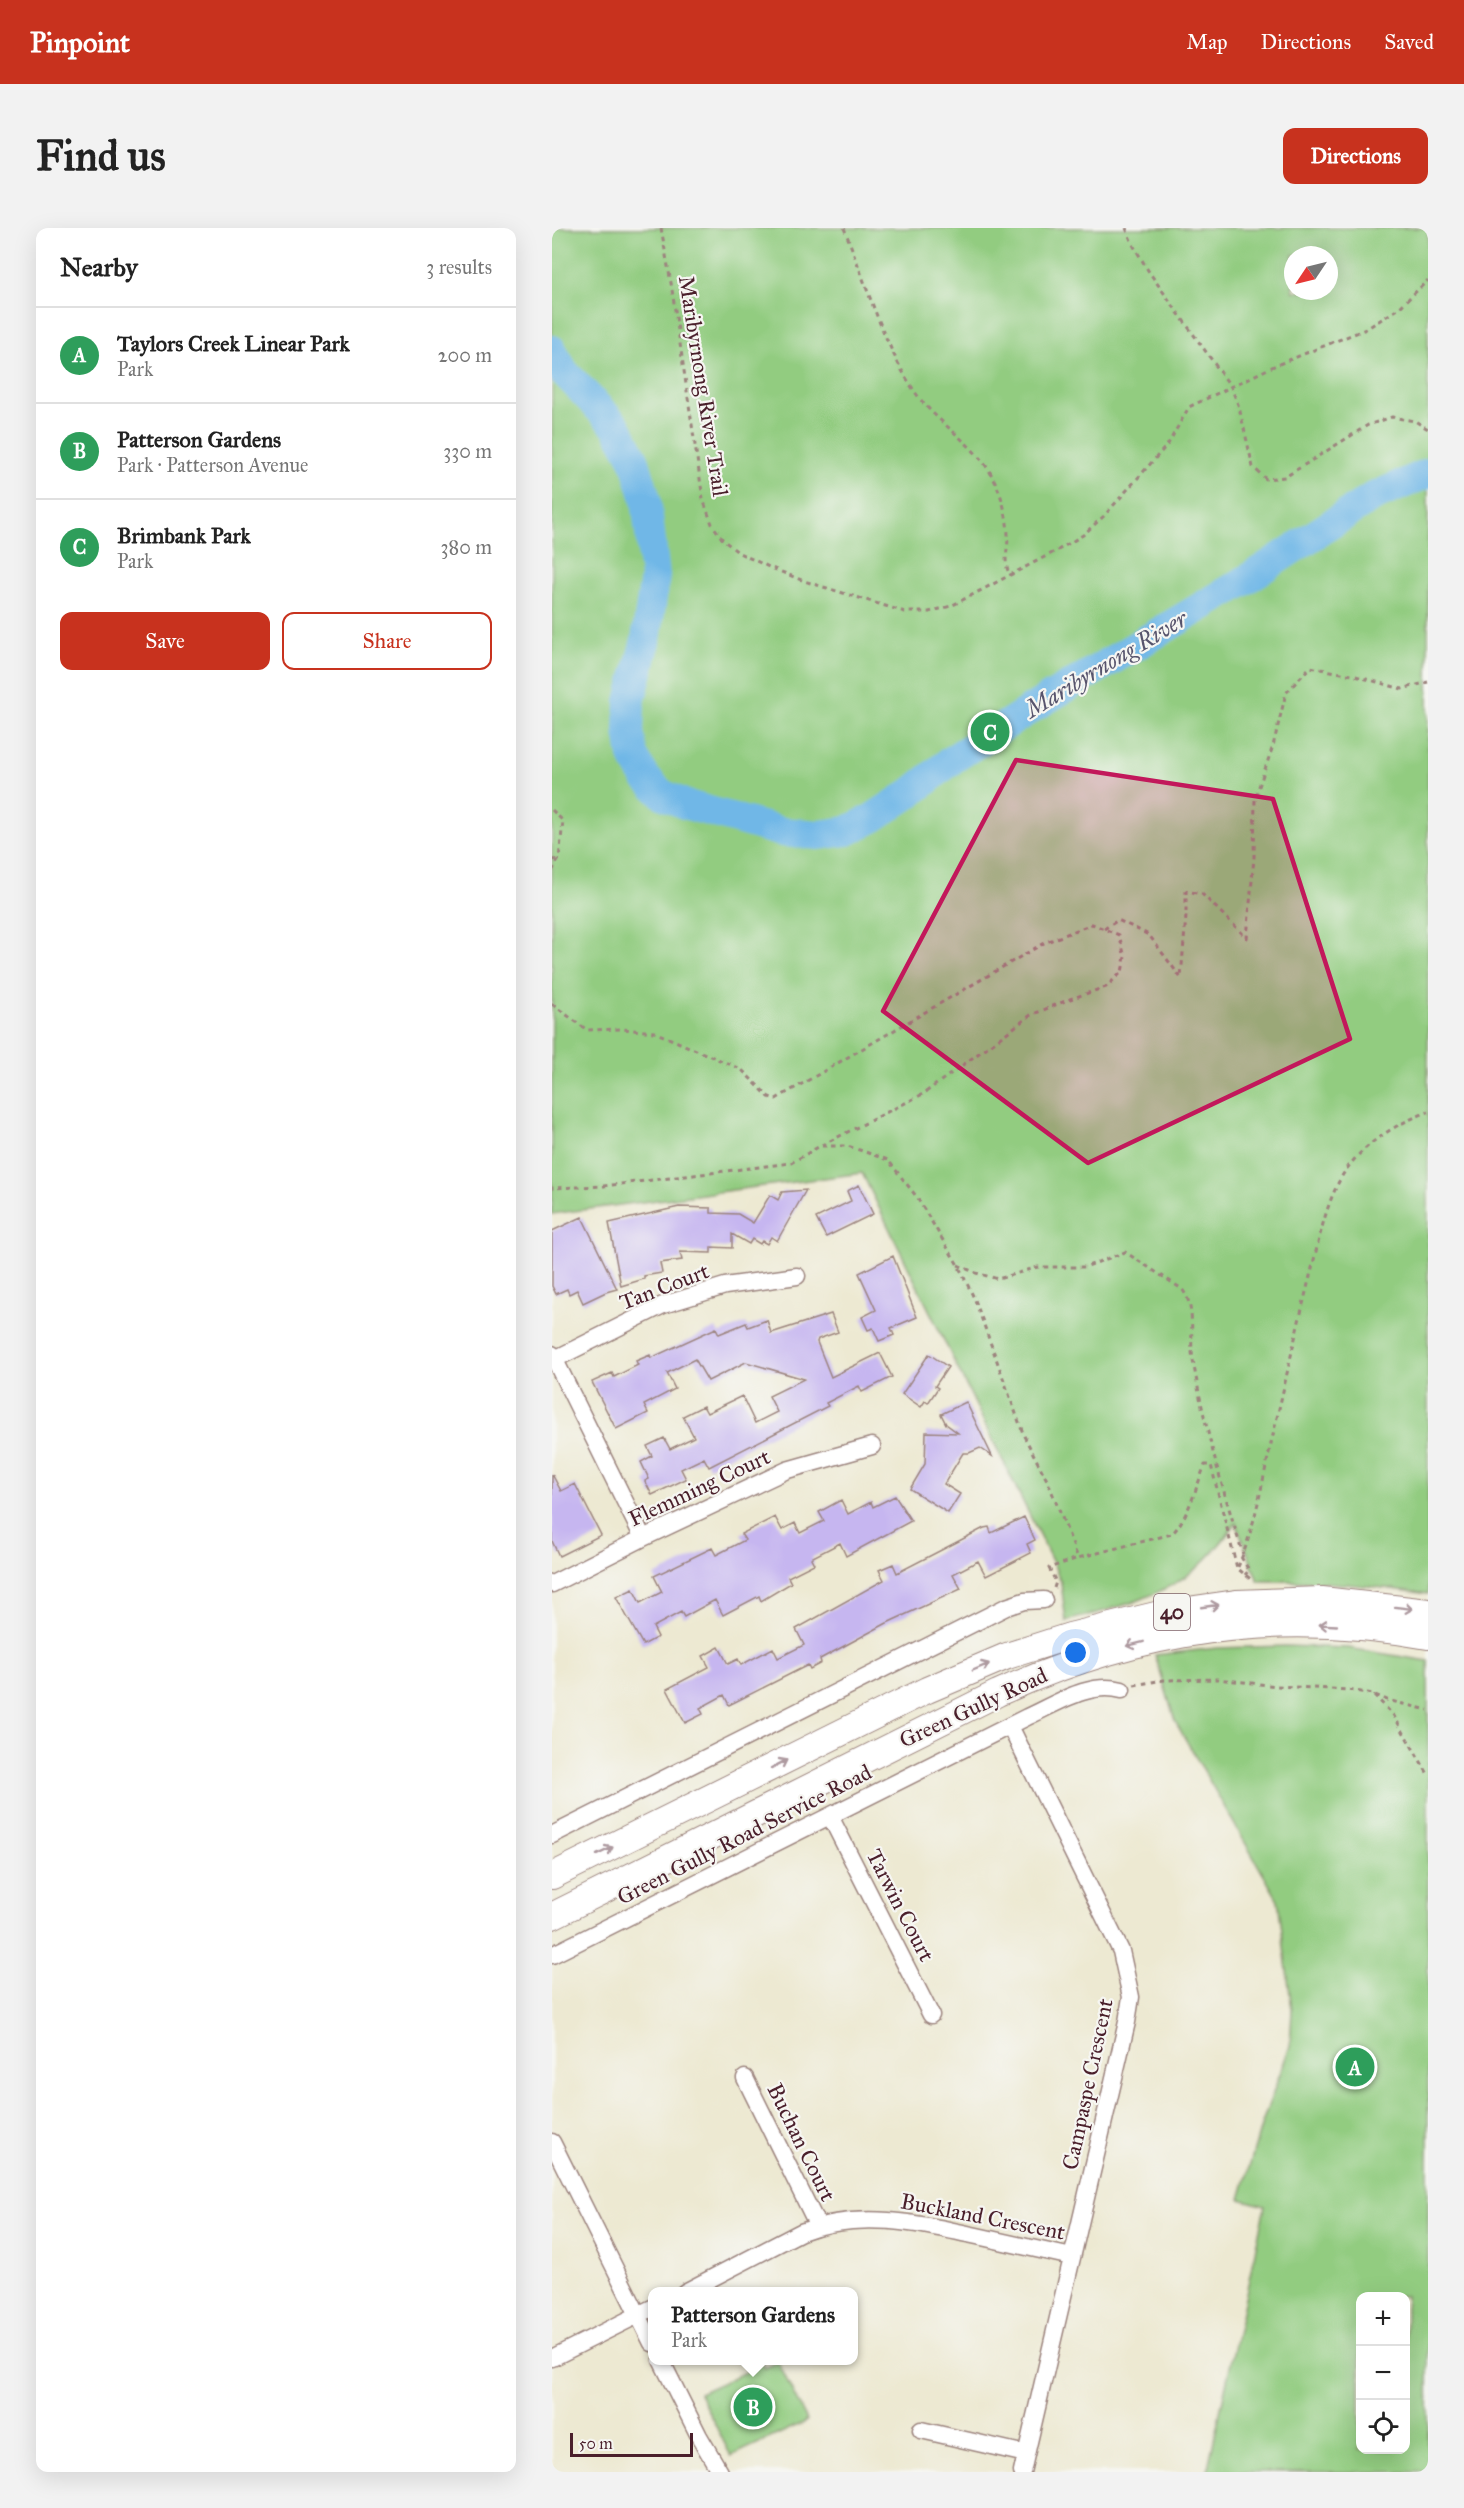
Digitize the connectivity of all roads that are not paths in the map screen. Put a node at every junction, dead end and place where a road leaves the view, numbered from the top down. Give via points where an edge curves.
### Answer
1 (797, 1276) dead end
2 (553, 1356) edge
3 (872, 1446) dead end
4 (643, 1538) junction
5 (552, 1584) edge
6 (1044, 1600) road end
7 (1428, 1612) edge
8 (1428, 1636) edge
9 (1122, 1690) road end
10 (1010, 1726) junction
11 (830, 1816) junction
12 (552, 1835) edge
13 (552, 1876) edge
14 (552, 1916) edge
15 (552, 1955) edge
16 (931, 2015) dead end
17 (745, 2078) dead end
18 (552, 2142) edge
19 (818, 2226) junction
20 (1072, 2257) junction
21 (695, 2287) edge
22 (646, 2312) edge
23 (552, 2358) edge
24 (663, 2365) edge
25 (921, 2430) dead end
26 (1026, 2454) junction
27 (720, 2472) edge
28 (1022, 2472) edge

1 - 2 street, Tan Court via 725,1286 663,1305
2 - 4 street
3 - 4 street, Flemming Court via 787,1470
4 - 5 street, Flemming Court
6 - 12 street via 1006,1606
13 -> 7 main road, Green Gully Road / 40 via 927,1690 1007,1656 1070,1636 1160,1614 1245,1602 1322,1600
8 -> 14 main road, Green Gully Road / 40 via 1329,1625 1242,1626 1165,1636 1084,1658 998,1693
9 - 10 street, Green Gully Road Service Road via 1101,1686 1089,1689
10 - 11 street, Green Gully Road Service Road
10 - 20 street, Campaspe Crescent via 1121,1951 1131,1997
11 - 15 street, Green Gully Road Service Road
11 - 16 street, Tarwin Court
17 - 19 street, Buchan Court
18 - 22 street
19 - 20 street, Buckland Crescent via 847,2220 891,2220
19 - 21 street, Buckland Crescent
20 - 26 street, Campaspe Crescent
22 - 23 street
24 - 27 street
25 - 26 street
26 - 28 street, Campaspe Crescent

